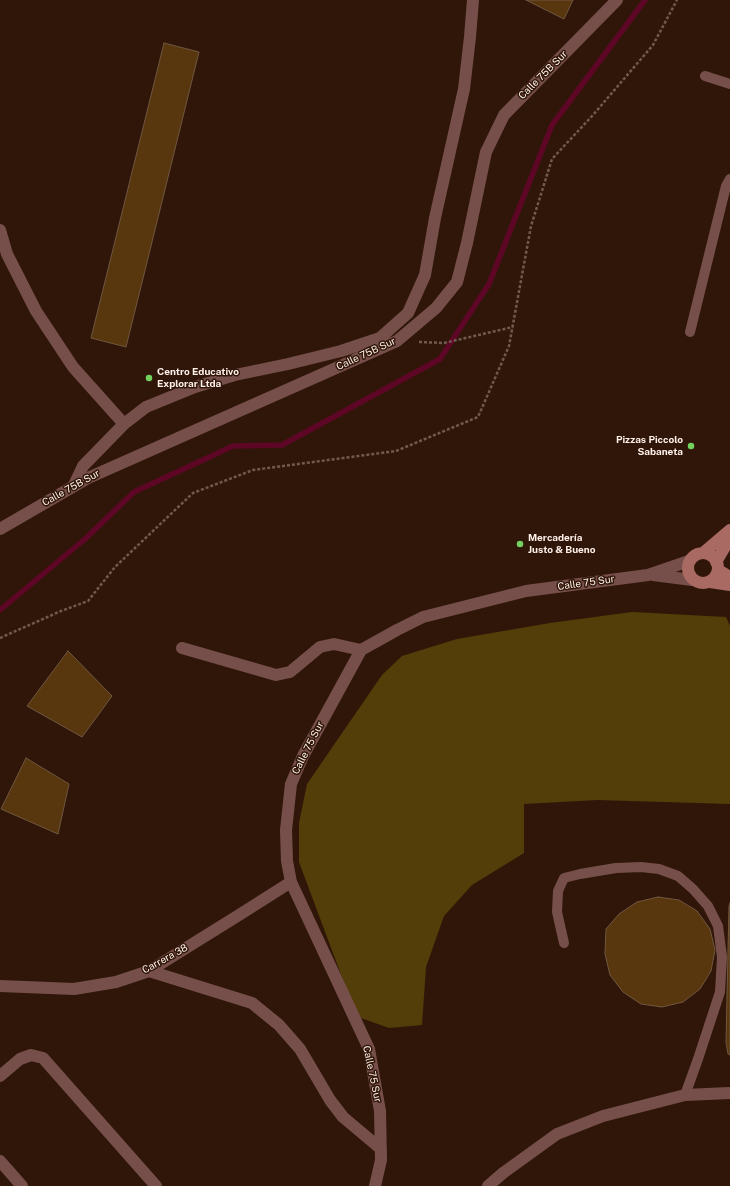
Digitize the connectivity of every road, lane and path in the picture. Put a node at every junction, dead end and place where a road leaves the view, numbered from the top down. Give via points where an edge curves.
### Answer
1 (473, 0) edge
2 (617, 0) edge
3 (705, 76) dead end
4 (730, 84) edge
5 (730, 179) edge
6 (0, 230) edge
7 (513, 326) dead end
8 (690, 332) dead end
9 (444, 344) dead end
10 (124, 424) junction
11 (74, 485) junction
12 (0, 529) edge
13 (730, 530) edge
14 (730, 538) edge
15 (703, 553) junction
16 (689, 561) junction
17 (717, 566) junction
18 (648, 575) junction
19 (730, 576) edge
20 (692, 580) junction
21 (710, 582) junction
22 (730, 585) edge
23 (88, 601) dead end
24 (0, 638) edge
25 (182, 648) dead end
26 (361, 650) junction
27 (290, 882) junction
28 (564, 943) dead end
29 (149, 971) junction
30 (0, 986) edge
31 (0, 1076) edge
32 (730, 1093) edge
33 (685, 1095) junction
34 (381, 1155) junction
35 (0, 1162) edge
36 (22, 1186) edge
37 (156, 1186) edge
38 (375, 1186) edge
39 (488, 1186) edge

1 - 10 street via 464,89 425,275 408,314 380,338 341,351 235,375 195,387 146,407
2 - 11 street, Calle 75B Sur via 504,115 486,152 456,282 436,308 396,341
3 - 4 lane
5 - 8 lane via 726,186
6 - 10 street via 7,254 36,311 73,367
7 - 9 path
10 - 11 street via 83,466
11 - 12 street, Calle 75B Sur
13 - 15 street
14 - 17 street
15 - 16 street via 697,554
15 - 17 street via 713,557
16 - 18 street, Calle 75 Sur
16 - 20 street via 687,568
17 - 19 street
17 - 21 street via 714,579
18 - 20 street, Calle 75 Sur
18 - 26 street, Calle 75 Sur via 526,591 423,617
20 - 21 street via 703,584
21 - 22 street
23 - 24 path
25 - 26 street via 276,675 290,672 320,648 334,644
26 - 27 street, Calle 75 Sur via 303,756 291,784 286,830
27 - 29 street, Carrera 38
27 - 34 street, Calle 75 Sur via 369,1049 380,1111
28 - 33 lane via 557,912 558,891 564,878 616,868 660,869 678,876 708,906 718,926 722,957 720,992
29 - 30 street, Carrera 38 via 116,982 74,989
29 - 34 street via 252,1003 279,1025 300,1050 343,1117
31 - 37 street via 20,1059 31,1055 43,1058
32 - 33 street
33 - 39 street via 603,1116 557,1134 503,1172
34 - 38 street, Calle 75 Sur
35 - 36 street

